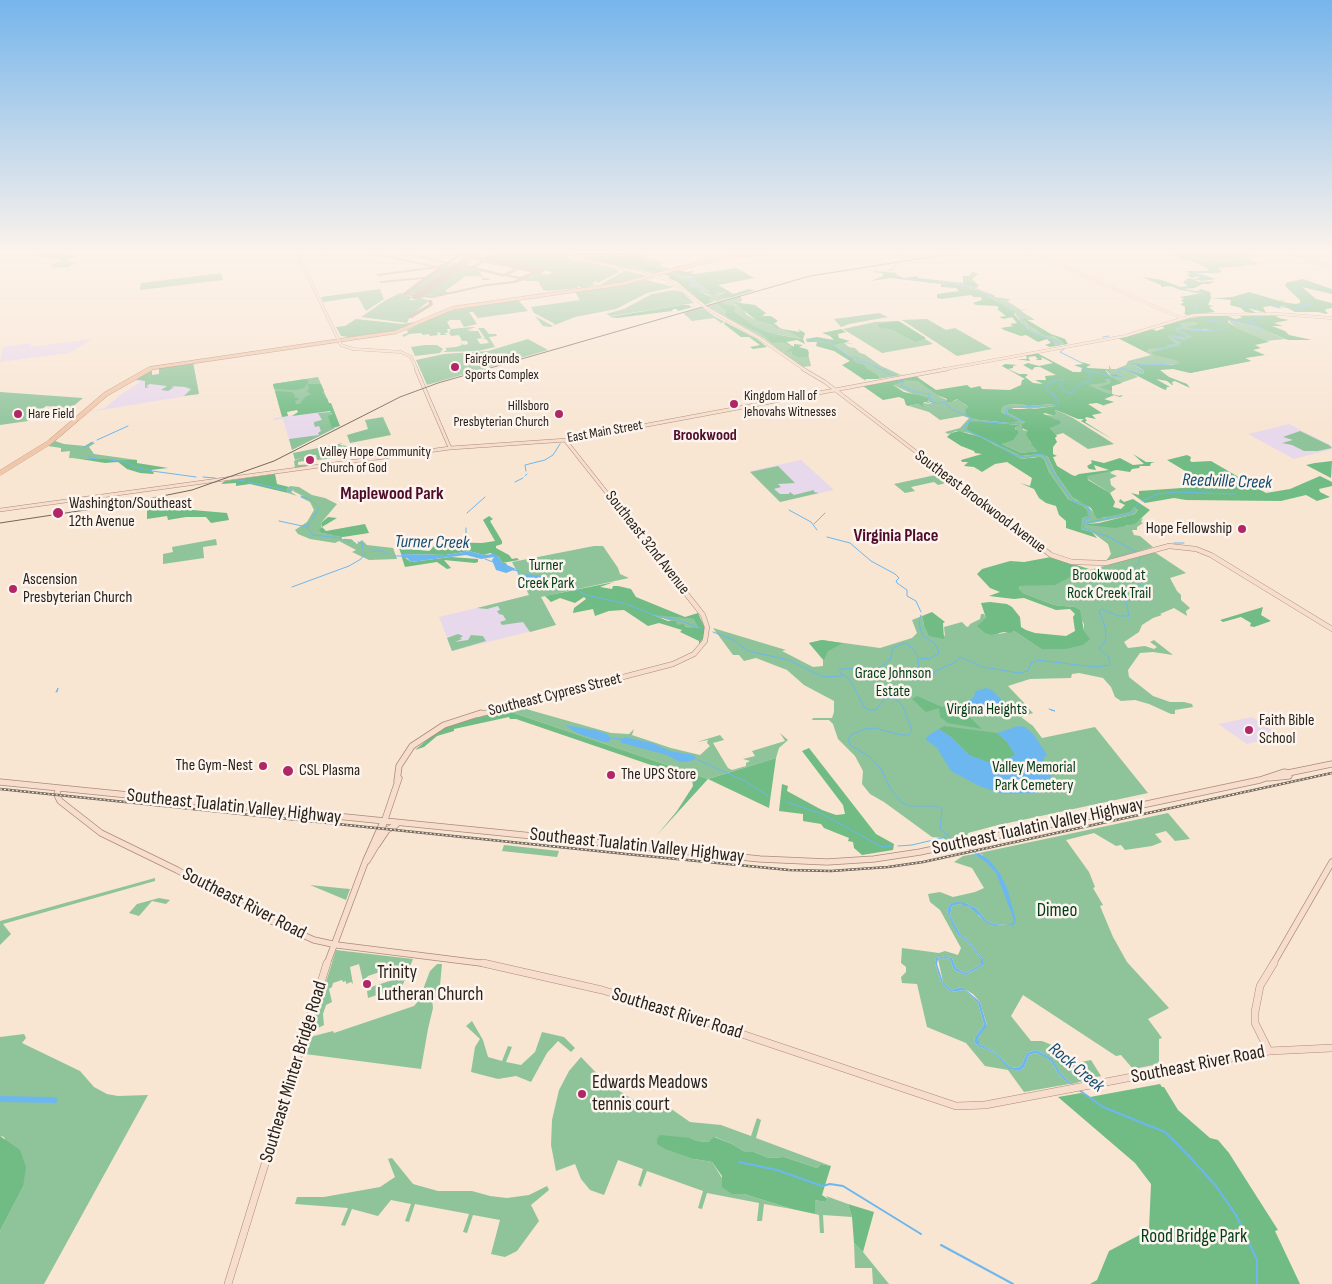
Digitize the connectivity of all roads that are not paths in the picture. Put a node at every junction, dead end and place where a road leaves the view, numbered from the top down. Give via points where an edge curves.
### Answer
1 (326, 313) edge
2 (442, 313) edge
3 (713, 313) edge
4 (1170, 313) edge
5 (1181, 318) junction
6 (1332, 318) edge
7 (338, 338) junction
8 (831, 388) junction
9 (566, 440) junction
10 (450, 448) junction
11 (0, 473) edge
12 (0, 510) edge
13 (1332, 629) edge
14 (698, 651) joint
15 (1332, 764) edge
16 (0, 782) edge
17 (58, 788) junction
18 (383, 822) junction
19 (400, 824) junction
20 (376, 846) junction
21 (366, 862) junction
22 (1332, 862) edge
23 (333, 944) junction
24 (1332, 1048) edge
25 (1268, 1051) junction
26 (228, 1284) edge

1 - 7 main road
2 - 7 highway via 394,332
3 - 8 main road, Southeast Brookwood Avenue via 759,338
4 - 5 main road
5 - 6 main road, East Main Street via 1199,314
5 - 8 main road, East Main Street via 1126,335
7 - 10 main road via 340,345 347,348 402,351 411,357
7 - 11 highway via 150,368 105,395 50,442
8 - 9 main road, East Main Street
8 - 13 main road, Southeast Brookwood Avenue via 1050,555 1087,564 1106,563 1172,546 1203,551
9 - 10 main road, East Main Street
9 - 14 main road, Southeast 32nd Avenue via 705,618 707,636
10 - 12 main road, East Main Street
14 - 18 main road, Southeast Cypress Street via 673,664 453,721 430,733 415,744 401,762
15 - 19 main road, Southeast Tualatin Valley Highway via 1289,776 874,859 790,861
16 - 17 main road, Southeast Tualatin Valley Highway
17 - 18 main road, Southeast Tualatin Valley Highway
17 - 23 main road, Southeast River Road via 60,801 101,833 280,926
18 - 19 main road, Southeast Tualatin Valley Highway
18 - 20 main road, Southeast Minter Bridge Road
18 - 21 main road, Southeast Minter Bridge Road
19 - 20 main road via 387,830
20 - 21 main road, Southeast Minter Bridge Road
21 - 23 main road, Southeast Minter Bridge Road
22 - 25 main road via 1260,986 1255,1023
23 - 25 main road, Southeast River Road via 476,961 602,990 956,1106 985,1106
23 - 26 main road, Southeast Minter Bridge Road
24 - 25 main road, Southeast River Road

